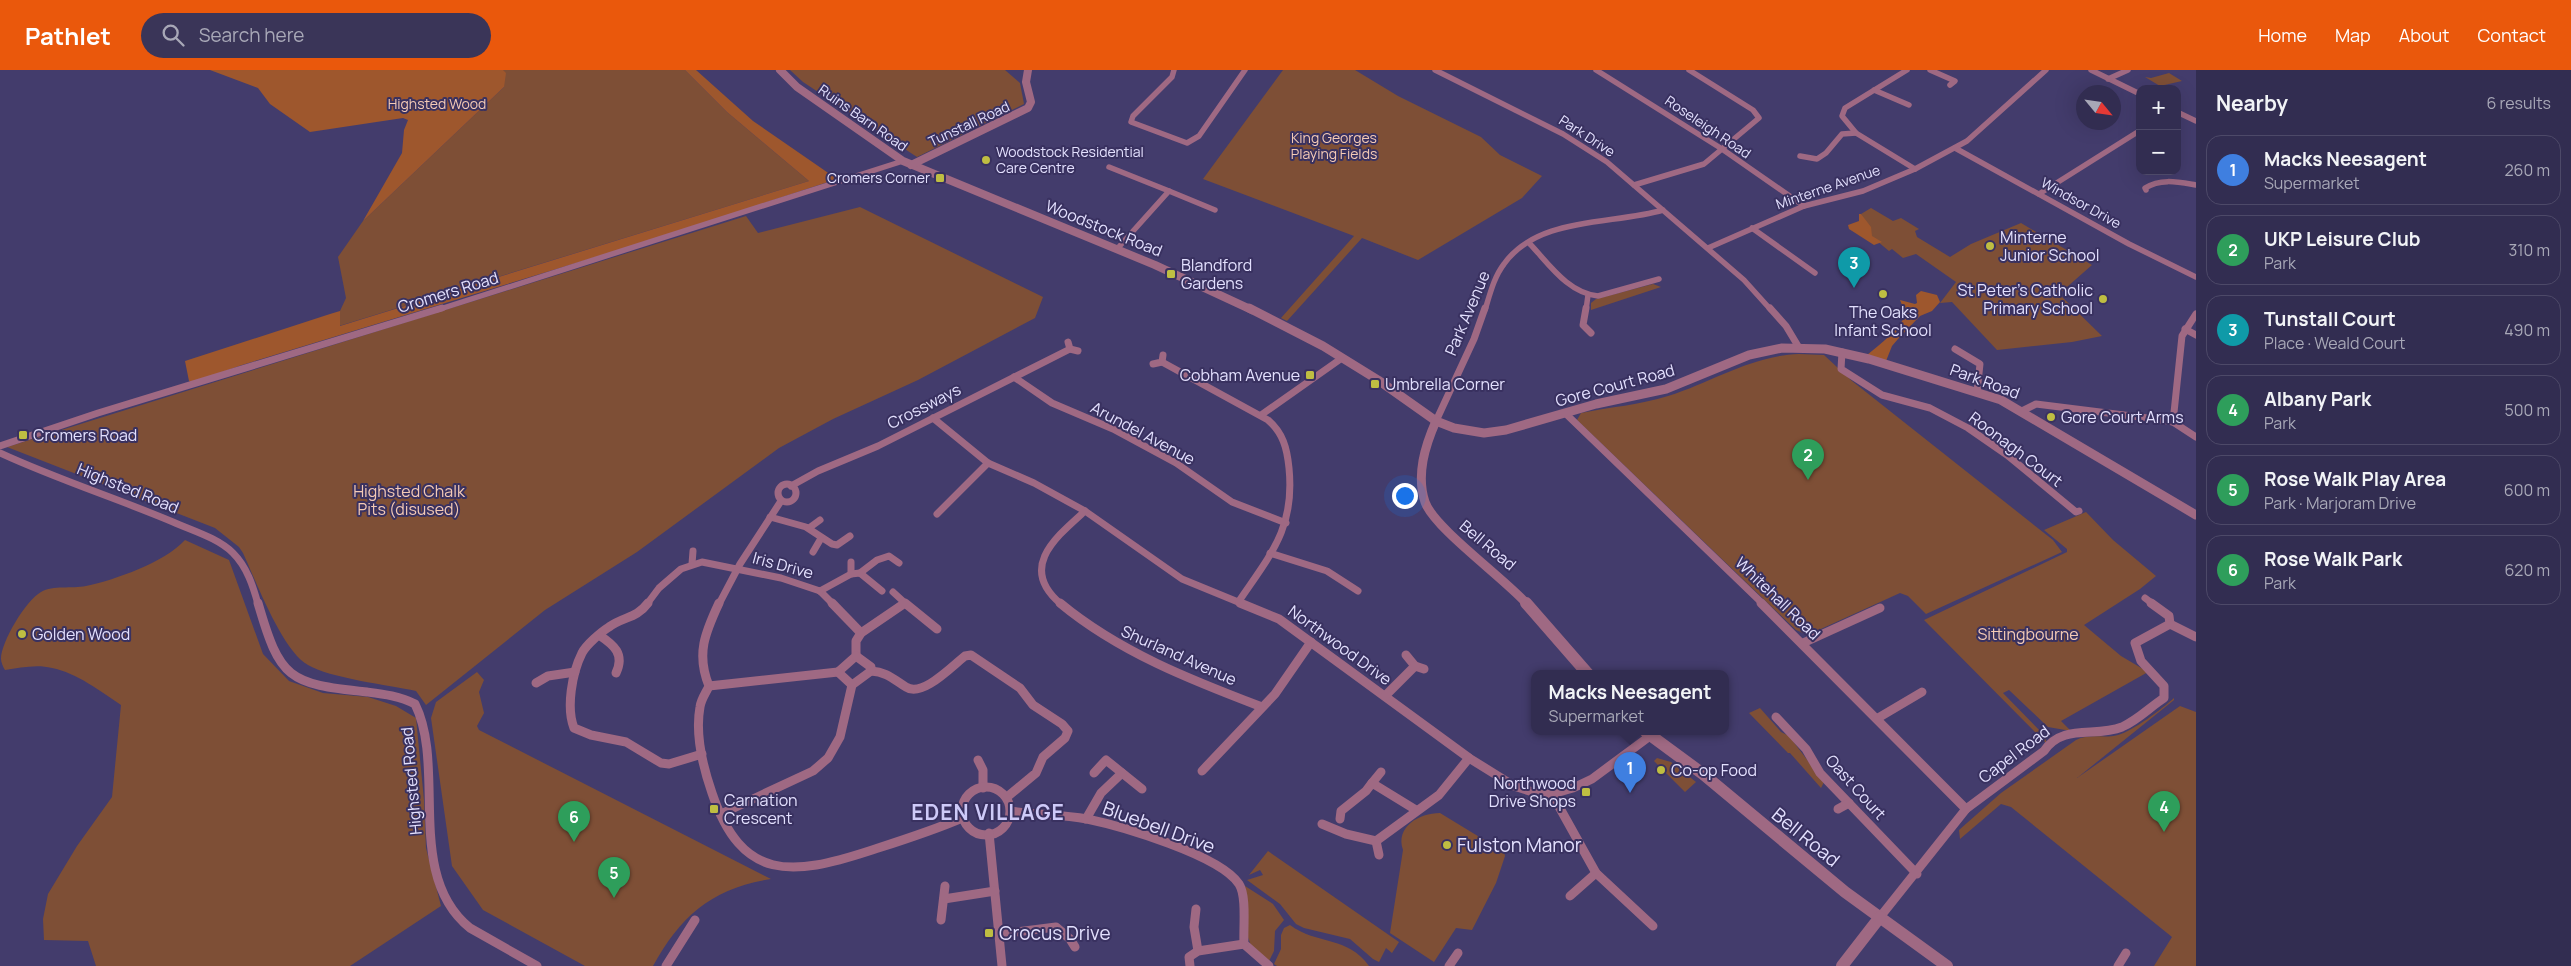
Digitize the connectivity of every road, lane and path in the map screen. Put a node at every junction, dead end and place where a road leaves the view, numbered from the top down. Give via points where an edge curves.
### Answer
1 (780, 70) edge
2 (1028, 70) edge
3 (1174, 70) edge
4 (1245, 70) edge
5 (1435, 70) edge
6 (1596, 70) edge
7 (1689, 70) edge
8 (1907, 70) edge
9 (1930, 70) edge
10 (2046, 70) edge
11 (2091, 70) edge
12 (2128, 70) edge
13 (2108, 79) junction
14 (1950, 85) dead end
15 (1874, 90) junction
16 (2136, 92) edge
17 (1909, 105) dead end
18 (2181, 114) edge
19 (2196, 120) edge
20 (1856, 133) junction
21 (2136, 133) dead end
22 (1955, 148) junction
23 (1722, 149) junction
24 (1800, 156) dead end
25 (907, 163) junction
26 (1109, 167) dead end
27 (1915, 169) junction
28 (1634, 185) junction
29 (2196, 185) edge
30 (2146, 190) dead end
31 (1169, 192) junction
32 (2039, 194) junction
33 (1804, 206) junction
34 (1215, 210) dead end
35 (1663, 210) junction
36 (1752, 228) junction
37 (1530, 244) junction
38 (1708, 248) junction
39 (1117, 249) junction
40 (1815, 273) dead end
41 (2196, 277) edge
42 (1659, 279) dead end
43 (1588, 295) junction
44 (2196, 314) edge
45 (2185, 329) junction
46 (1591, 333) dead end
47 (2196, 334) edge
48 (1798, 346) junction
49 (1955, 349) dead end
50 (1078, 351) dead end
51 (1842, 352) junction
52 (1342, 358) junction
53 (1153, 364) dead end
54 (1014, 377) junction
55 (1976, 392) junction
56 (2022, 411) junction
57 (1565, 413) junction
58 (1261, 415) junction
59 (933, 418) junction
60 (1436, 421) junction
61 (2173, 422) junction
62 (2196, 437) edge
63 (0, 446) edge
64 (0, 453) edge
65 (988, 463) junction
66 (791, 486) junction
67 (781, 501) junction
68 (2079, 510) dead end
69 (1085, 511) junction
70 (936, 514) dead end
71 (2196, 515) edge
72 (770, 518) junction
73 (820, 520) dead end
74 (1286, 523) junction
75 (809, 528) junction
76 (850, 536) dead end
77 (820, 540) junction
78 (693, 551) dead end
79 (813, 552) dead end
80 (1270, 553) junction
81 (851, 562) dead end
82 (899, 563) dead end
83 (692, 564) junction
84 (737, 569) junction
85 (860, 573) junction
86 (851, 574) junction
87 (820, 591) junction
88 (882, 591) dead end
89 (1358, 591) dead end
90 (893, 592) dead end
91 (2145, 598) dead end
92 (1239, 601) junction
93 (905, 603) junction
94 (1880, 608) dead end
95 (2170, 624) junction
96 (936, 629) dead end
97 (861, 633) junction
98 (599, 635) junction
99 (2196, 637) edge
100 (1311, 642) junction
101 (1803, 644) junction
102 (1406, 655) dead end
103 (856, 656) junction
104 (1585, 670) edge
105 (871, 671) junction
106 (575, 672) junction
107 (838, 672) junction
108 (616, 673) dead end
109 (536, 682) dead end
110 (852, 685) junction
111 (709, 686) junction
112 (1922, 692) dead end
113 (1385, 696) junction
114 (1262, 707) junction
115 (1776, 717) dead end
116 (1878, 718) junction
117 (1647, 735) edge
118 (1649, 735) edge
119 (702, 754) junction
120 (1470, 758) junction
121 (978, 760) dead end
122 (1202, 771) dead end
123 (1380, 772) dead end
124 (1094, 773) dead end
125 (1122, 773) junction
126 (1372, 783) junction
127 (983, 788) junction
128 (1142, 789) dead end
129 (1552, 794) junction
130 (1007, 797) junction
131 (1849, 803) junction
132 (1838, 809) dead end
133 (1966, 809) junction
134 (1416, 810) junction
135 (1010, 811) junction
136 (721, 814) junction
137 (962, 818) junction
138 (1086, 819) junction
139 (1340, 819) dead end
140 (1322, 824) dead end
141 (989, 834) junction
142 (1376, 841) junction
143 (1378, 855) dead end
144 (1596, 873) junction
145 (1917, 874) junction
146 (945, 886) dead end
147 (995, 891) junction
148 (1570, 896) dead end
149 (944, 899) junction
150 (1196, 909) dead end
151 (1880, 917) junction
152 (695, 920) dead end
153 (941, 920) dead end
154 (1653, 926) dead end
155 (999, 934) junction
156 (1244, 944) junction
157 (1075, 947) dead end
158 (1198, 951) junction
159 (2126, 952) dead end
160 (1458, 953) dead end
161 (669, 965) edge
162 (537, 966) edge
163 (1002, 966) edge
164 (1190, 966) edge
165 (1269, 966) edge
166 (1449, 966) edge
167 (1842, 966) edge
168 (1947, 966) edge
169 (2118, 966) edge

1 - 25 street, Ruins Barn Road via 797,87
2 - 25 street, Tunstall Road via 1026,82 1031,102 1028,108
3 - 4 street via 1172,77 1133,116 1131,122 1186,143 1199,136
5 - 28 street, Park Drive via 1578,142
6 - 23 street, Roseleigh Road
7 - 23 street via 1759,115
8 - 15 street
9 - 14 street via 1955,81
10 - 22 street, Minterne Avenue
11 - 13 street
12 - 13 street
13 - 16 street
15 - 17 street
15 - 20 street via 1843,111 1846,123
18 - 19 street
20 - 24 street via 1842,134 1817,159
20 - 27 street
21 - 32 street
22 - 27 street, Minterne Avenue
22 - 32 street, Windsor Drive
23 - 28 street via 1698,167
23 - 33 street, Roseleigh Road
25 - 39 street, Woodstock Road
25 - 63 street, Cromers Road
26 - 31 street
27 - 33 street, Minterne Avenue via 1863,191
28 - 35 street, Park Drive
29 - 30 street via 2160,181 2149,185
31 - 34 street
31 - 39 street
32 - 41 street, Windsor Drive
33 - 36 street, Minterne Avenue
35 - 37 street, Park Avenue via 1645,216 1574,225 1543,235
35 - 38 street, Park Drive
36 - 38 street, Minterne Avenue
36 - 40 street
37 - 43 street via 1578,291
37 - 60 street, Park Avenue via 1504,262
38 - 48 street, Park Drive via 1762,297
39 - 52 street, Woodstock Road via 1235,301
42 - 43 street via 1598,296
43 - 46 street via 1583,325
44 - 45 street
45 - 47 street
45 - 61 street
48 - 51 street, Park Road
48 - 57 street, Gore Court Road via 1749,354 1666,389
49 - 55 street via 1980,364
50 - 54 street, Crossways via 1069,345
51 - 55 street, Park Road
51 - 68 street, Roonagh Court via 1841,369 1882,395 1930,408 1968,428 2007,455 2076,512
52 - 58 street
52 - 60 street, Woodstock Road
53 - 58 street via 1163,358
54 - 59 street, Crossways
54 - 74 street, Arundel Avenue via 1052,403 1113,429 1176,463 1232,502
55 - 56 street, Park Road
56 - 61 street via 2036,404
56 - 71 street, Park Road
57 - 60 street, Gore Court Road via 1511,429 1484,433
57 - 101 street, Whitehall Road
58 - 74 street via 1279,431 1285,442 1289,500
59 - 65 street, Northwood Drive
59 - 66 street, Crossways
60 - 104 street, Bell Road via 1426,446 1421,484 1424,503 1434,519 1512,587
61 - 62 street
64 - 162 street, Highsted Road via 130,503 233,553 245,569 277,660 291,674 337,690 404,698 415,705 421,719 431,845 454,913 471,929
65 - 69 street, Northwood Drive
65 - 70 street
66 - 67 street, Crossways via 779,490 777,494
66 - 67 street, Crossways via 797,494 790,500
67 - 72 street, Crossways
69 - 92 street, Northwood Drive via 1182,579
69 - 114 street, Shurland Avenue via 1051,544 1044,556 1043,584 1051,595 1092,628 1133,654
72 - 75 street
72 - 84 street, Crossways
73 - 75 street
74 - 80 street
75 - 77 street
76 - 77 street via 837,545
77 - 79 street
78 - 83 street
80 - 89 street via 1327,571
80 - 92 street
81 - 86 street
82 - 85 street via 889,556
83 - 84 street, Iris Drive via 702,562
83 - 98 street via 669,578 640,613 610,626
84 - 87 street, Iris Drive via 781,578
84 - 111 street, Crossways via 710,625 703,648 701,667
85 - 86 street
85 - 88 street
86 - 87 street
87 - 97 street
90 - 93 street
91 - 95 street via 2169,616
92 - 100 street, Northwood Drive via 1279,619
93 - 96 street
93 - 97 street
94 - 101 street
95 - 99 street
95 - 133 street, Capel Road via 2135,644 2134,653 2164,686 2164,698 2122,727 2082,731 2051,741 2044,751
97 - 103 street via 856,641
98 - 106 street via 582,652
98 - 108 street via 616,646 621,654
100 - 113 street, Northwood Drive
100 - 114 street
101 - 116 street, Whitehall Road
102 - 113 street via 1420,667
103 - 105 street via 871,667
103 - 107 street
105 - 110 street
105 - 130 street via 885,672 908,689 918,690 970,655 1020,688 1033,705 1062,724 1068,730 1065,738 1043,758 1036,773
106 - 109 street via 548,676
106 - 119 street via 569,716 574,728 635,746 669,764
107 - 110 street
107 - 111 street
110 - 136 street via 840,737 828,758 813,772 754,796
111 - 119 street via 699,707
112 - 116 street
113 - 120 street, Northwood Drive
114 - 122 street
115 - 131 street, Oast Court via 1806,749 1820,773
116 - 133 street, Whitehall Road
117 - 129 street, Northwood Drive via 1588,782
118 - 151 street, Bell Road via 1703,774 1844,892
119 - 136 street
120 - 129 street, Northwood Drive via 1514,786 1539,794
120 - 134 street via 1439,795
121 - 127 street via 983,770
123 - 126 street
124 - 125 street, Bluebell Drive via 1106,760
125 - 128 street, Bluebell Drive
125 - 138 street, Bluebell Drive via 1101,793
126 - 134 street
126 - 139 street via 1366,792 1341,811
127 - 130 street via 996,789
127 - 137 street via 968,796 961,810
129 - 144 street
130 - 135 street
131 - 132 street
131 - 145 street, Oast Court
133 - 145 street, Capel Road
134 - 142 street
135 - 138 street, Bluebell Drive
135 - 141 street via 1001,828
136 - 137 street via 736,841 762,864 805,869 931,832
137 - 141 street via 964,824 975,832
138 - 156 street, Bluebell Drive via 1162,842 1229,873 1239,884 1242,894
140 - 142 street
141 - 147 street
142 - 143 street
144 - 148 street
144 - 154 street
145 - 151 street, Capel Road
146 - 149 street
147 - 149 street
147 - 155 street
149 - 153 street
150 - 158 street via 1194,927
151 - 167 street
151 - 168 street, Bell Road
152 - 161 street
155 - 157 street via 1056,928
155 - 163 street
156 - 158 street
156 - 165 street
158 - 164 street via 1189,957
159 - 169 street
160 - 166 street

